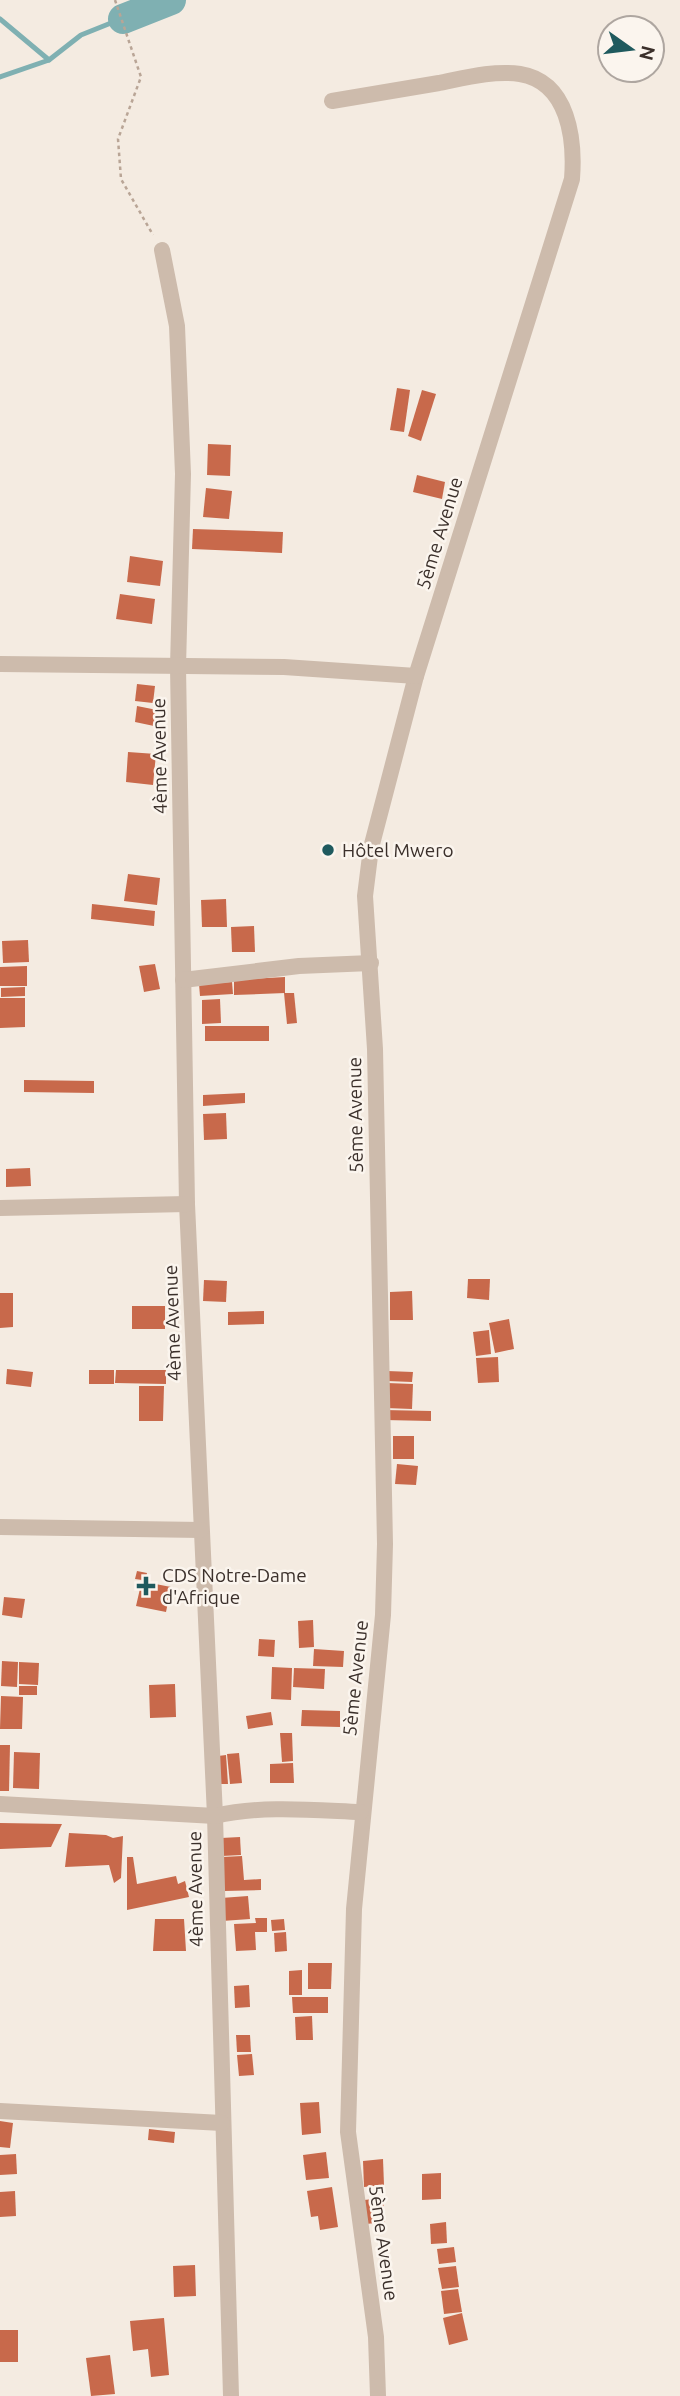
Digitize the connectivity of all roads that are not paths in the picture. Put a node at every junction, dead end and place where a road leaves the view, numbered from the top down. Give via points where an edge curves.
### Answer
1 (332, 101) dead end
2 (162, 250) road end
3 (0, 664) edge
4 (178, 667) junction
5 (416, 676) junction
6 (371, 963) junction
7 (183, 981) junction
8 (187, 1204) junction
9 (0, 1208) edge
10 (0, 1527) edge
11 (201, 1530) junction
12 (0, 1804) edge
13 (361, 1812) junction
14 (215, 1816) junction
15 (0, 2111) edge
16 (222, 2123) junction
17 (231, 2396) edge
18 (377, 2396) edge

1 - 5 street, 5ème Avenue via 480,75 521,74 546,87 565,108 574,147 572,180
2 - 4 street, 4ème Avenue via 177,326 183,474
3 - 4 street
4 - 5 street via 284,667
4 - 7 street, 4ème Avenue
5 - 6 street, 5ème Avenue via 371,848 365,896
6 - 7 street via 299,966
6 - 13 street, 5ème Avenue via 385,1544 383,1615
7 - 8 street, 4ème Avenue
8 - 9 street
8 - 11 street, 4ème Avenue
10 - 11 street
11 - 14 street, 4ème Avenue
12 - 14 street
13 - 14 street via 281,1808
13 - 18 street, 5ème Avenue via 348,2132 376,2337
14 - 16 street, 4ème Avenue
15 - 16 street
16 - 17 street, 4ème Avenue

